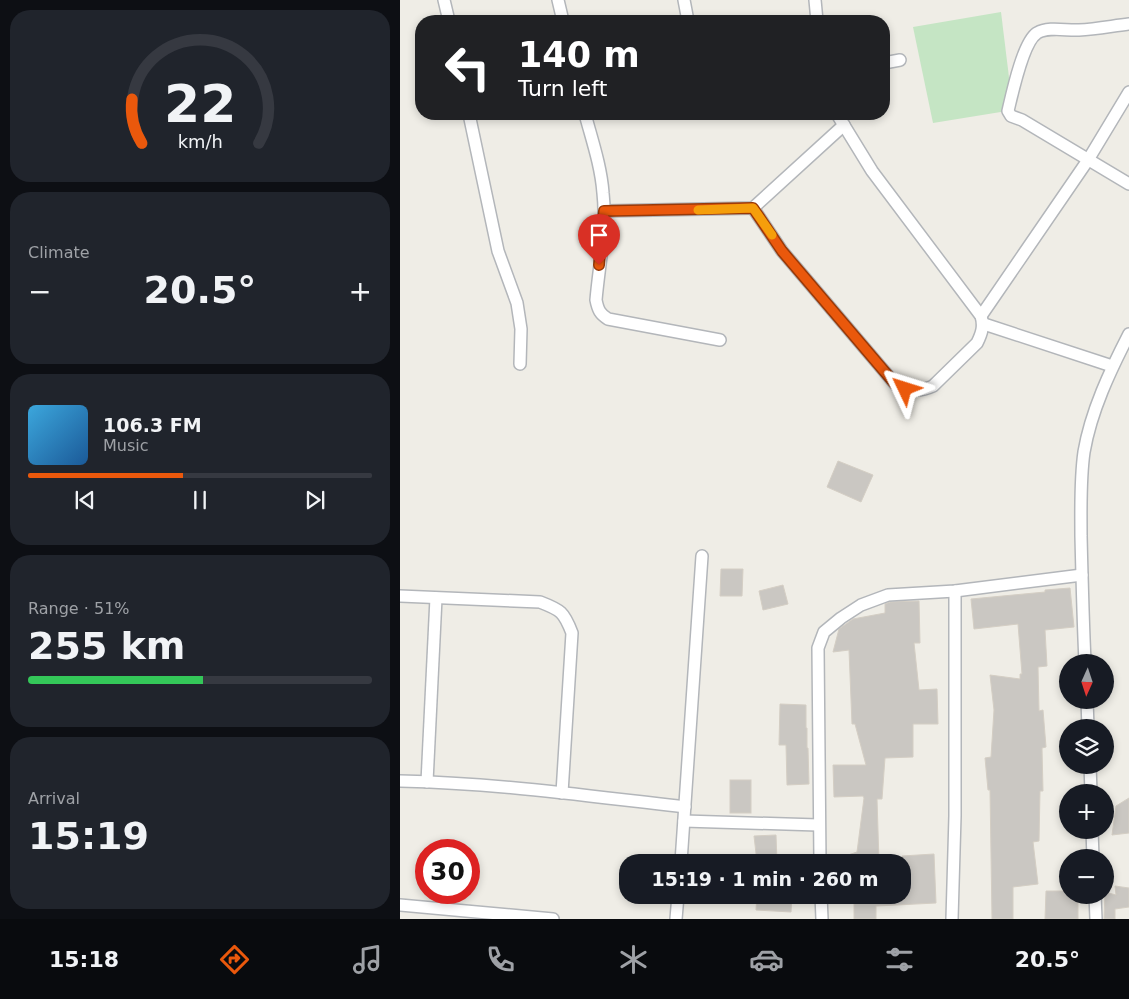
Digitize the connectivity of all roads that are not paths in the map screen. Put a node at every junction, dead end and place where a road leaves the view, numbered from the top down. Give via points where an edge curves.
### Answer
1 (444, 0) edge
2 (558, 0) edge
3 (684, 0) edge
4 (815, 0) edge
5 (448, 15) edge
6 (562, 15) edge
7 (687, 15) edge
8 (816, 15) edge
9 (1129, 24) edge
10 (900, 60) dead end
11 (890, 62) edge
12 (1129, 92) edge
13 (470, 120) edge
14 (587, 120) edge
15 (841, 120) edge
16 (844, 125) junction
17 (1088, 160) junction
18 (1129, 184) edge
19 (753, 208) junction
20 (604, 211) junction
21 (982, 320) junction
22 (1129, 334) edge
23 (720, 340) dead end
24 (520, 364) dead end
25 (1112, 366) junction
26 (702, 556) dead end
27 (1082, 575) junction
28 (955, 591) junction
29 (400, 596) edge
30 (436, 598) junction
31 (1085, 654) edge
32 (400, 781) edge
33 (427, 782) junction
34 (562, 793) junction
35 (685, 807) junction
36 (684, 821) junction
37 (818, 825) junction
38 (681, 854) edge
39 (820, 854) edge
40 (400, 904) edge
41 (677, 904) edge
42 (821, 904) edge
43 (1095, 904) edge
44 (553, 919) edge
45 (676, 919) edge
46 (822, 919) edge
47 (952, 919) edge
48 (1096, 919) edge

1 - 5 street
2 - 6 street
3 - 7 street
4 - 8 street
9 - 17 street via 1038,32 1030,41 1017,75 1008,111 1011,116
10 - 11 street
12 - 17 street
13 - 24 street via 498,251 517,302 521,329
14 - 20 street via 600,173
15 - 16 street
16 - 19 street
16 - 21 street via 872,171
17 - 18 street
17 - 21 street
19 - 20 street
19 - 21 street via 782,251 896,385 916,391 934,386 978,343 982,335
20 - 23 street via 596,300 600,314 608,319
21 - 25 street
22 - 25 street
25 - 27 street via 1084,451 1080,487
26 - 35 street
27 - 28 street
27 - 31 street
28 - 37 street via 888,595 861,605 824,632 818,648
28 - 47 street
29 - 30 street
30 - 33 street
30 - 34 street via 540,602 559,610 567,621 572,633
32 - 33 street
33 - 34 street
34 - 35 street
35 - 36 street
36 - 37 street
36 - 38 street
37 - 39 street
40 - 44 street
41 - 45 street
42 - 46 street
43 - 48 street

